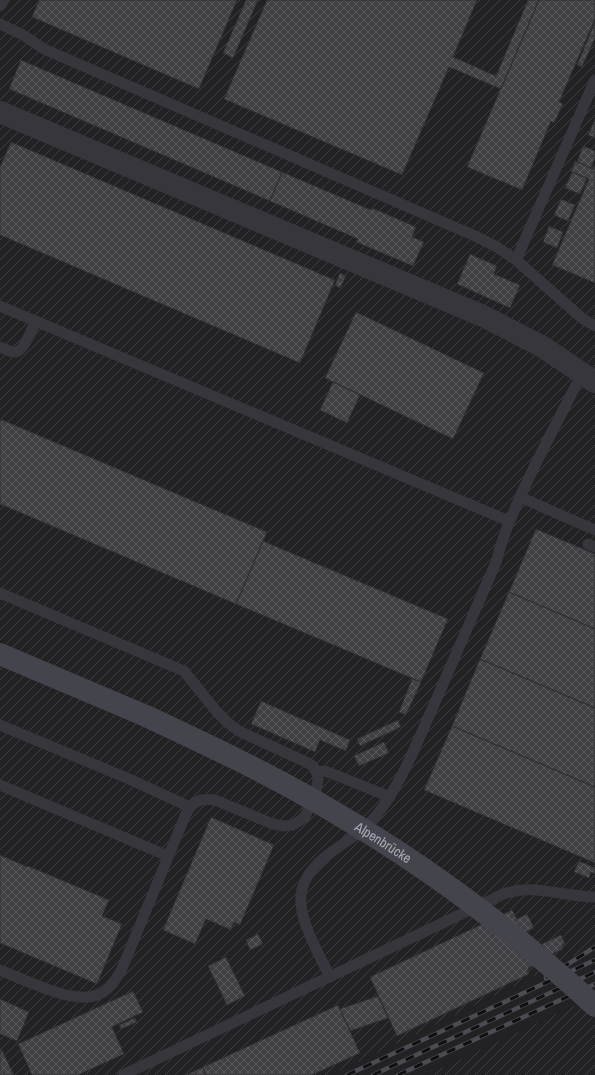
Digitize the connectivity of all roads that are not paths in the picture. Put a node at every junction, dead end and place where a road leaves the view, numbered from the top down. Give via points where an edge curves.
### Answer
1 (4, 0) edge
2 (0, 6) edge
3 (0, 24) edge
4 (595, 80) edge
5 (0, 112) edge
6 (516, 260) junction
7 (0, 306) edge
8 (36, 321) junction
9 (595, 326) edge
10 (0, 347) edge
11 (585, 384) edge
12 (520, 497) junction
13 (510, 521) junction
14 (595, 530) edge
15 (0, 593) edge
16 (0, 654) edge
17 (0, 724) edge
18 (317, 773) junction
19 (0, 785) edge
20 (390, 797) junction
21 (190, 807) junction
22 (168, 856) junction
23 (595, 897) edge
24 (0, 970) edge
25 (330, 977) junction
26 (595, 1006) edge
27 (123, 1075) edge

1 - 2 lane
3 - 6 lane via 44,49 475,236
4 - 6 lane
5 - 11 street via 482,316 543,347
6 - 9 lane via 583,319
7 - 8 lane
8 - 10 lane via 18,352
8 - 13 lane
11 - 12 lane via 561,416 542,448
12 - 13 lane
12 - 14 lane
13 - 20 lane via 497,560 402,777
15 - 18 lane via 184,670 228,723 306,762 313,766
16 - 26 main road, Alpenbrücke, bridge via 146,716 245,763 334,811 446,884 541,958
17 - 21 lane
18 - 20 lane via 328,772
18 - 21 lane via 316,791 305,817 293,825 273,824 215,800 197,801
19 - 22 lane
20 - 25 lane via 364,830 315,866 302,890 304,918
21 - 22 lane
22 - 24 lane via 121,971 106,990 86,998 73,997
23 - 25 lane via 536,890 512,891
25 - 27 lane

